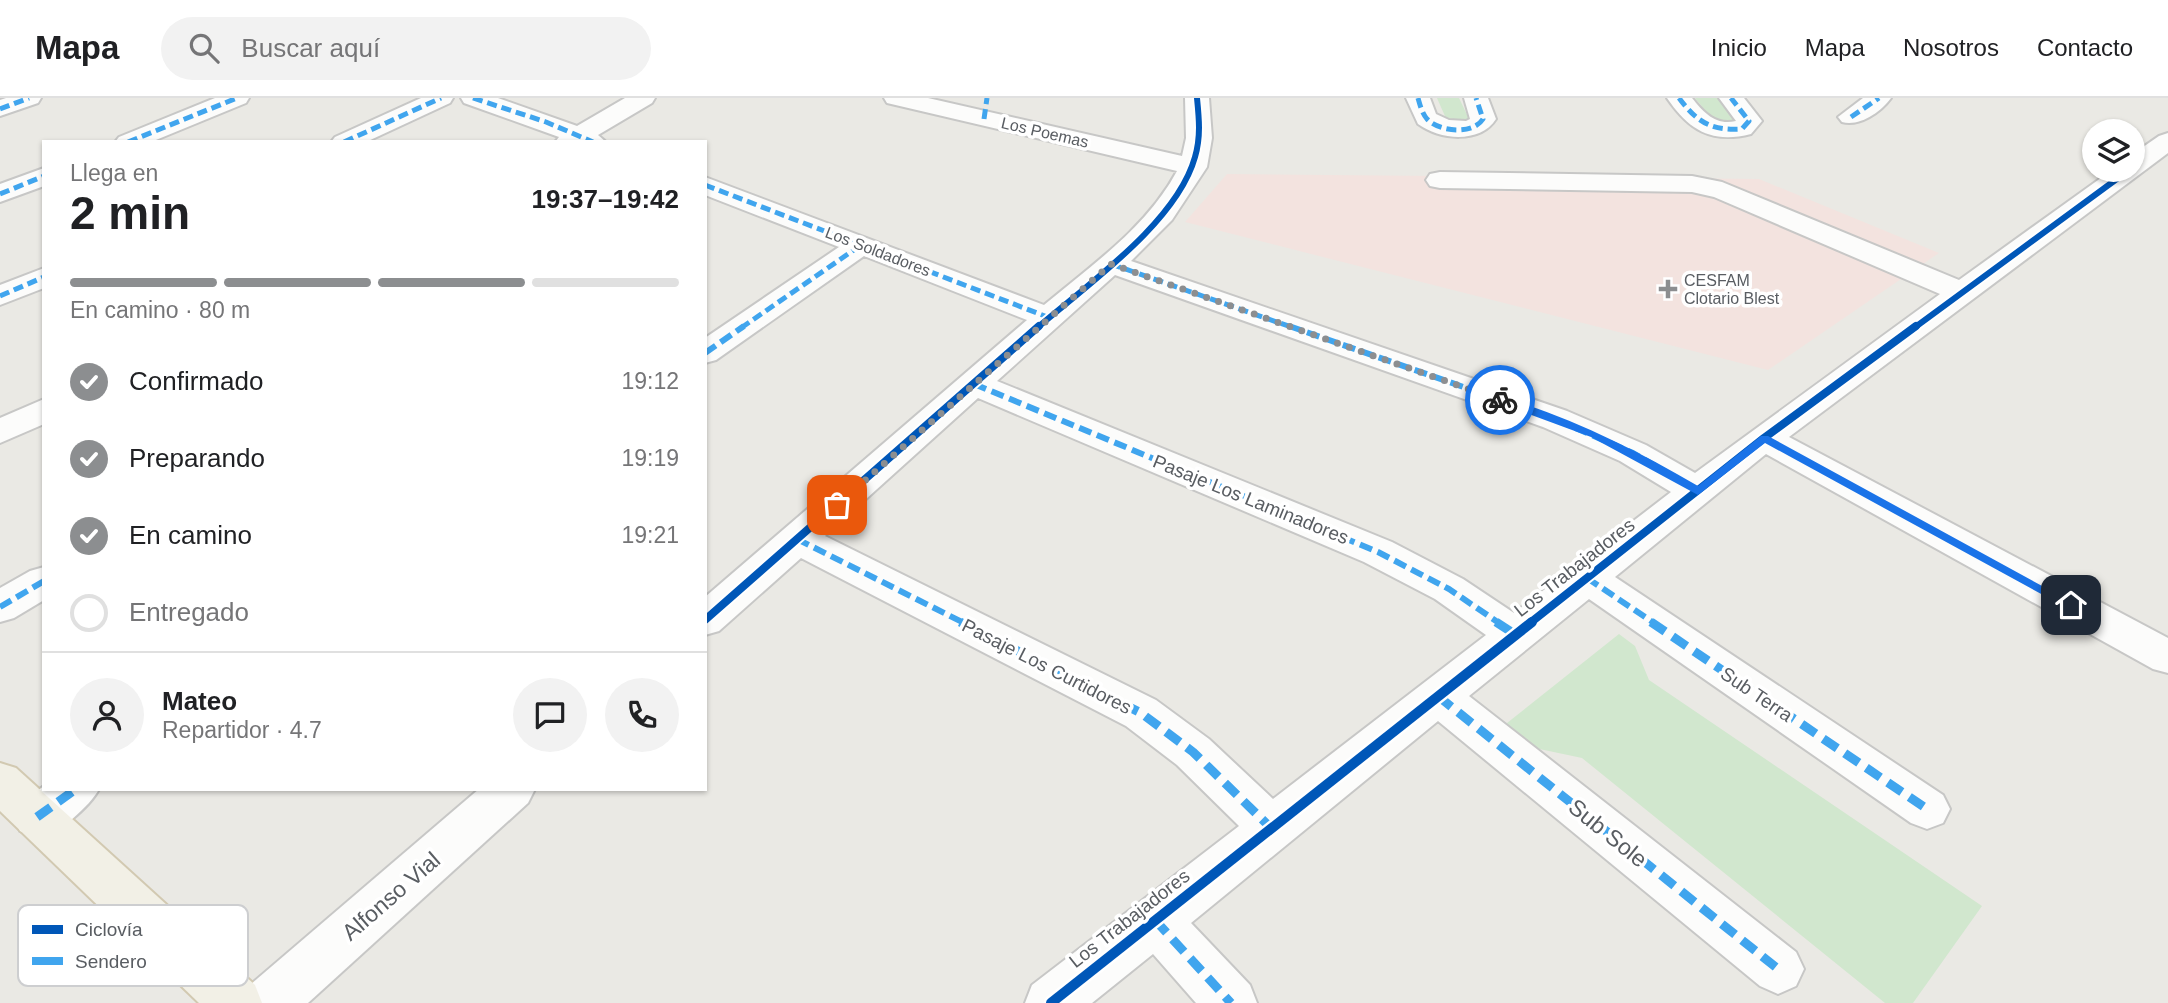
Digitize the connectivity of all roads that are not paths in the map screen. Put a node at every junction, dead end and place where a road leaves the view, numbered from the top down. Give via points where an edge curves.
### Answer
1 (29, 98) edge
2 (237, 98) edge
3 (441, 98) edge
4 (473, 98) edge
5 (643, 98) edge
6 (896, 98) edge
7 (1197, 98) edge
8 (1418, 98) edge
9 (1476, 98) edge
10 (1679, 98) edge
11 (1731, 98) edge
12 (1879, 98) edge
13 (986, 108) edge
14 (0, 109) edge
15 (1851, 117) dead end
16 (133, 140) edge
17 (348, 140) edge
18 (580, 140) edge
19 (2168, 141) edge
20 (2145, 157) edge
21 (1194, 167) junction
22 (42, 177) edge
23 (1440, 180) dead end
24 (2113, 182) edge
25 (708, 189) edge
26 (0, 194) edge
27 (861, 245) junction
28 (1111, 264) junction
29 (42, 278) edge
30 (1962, 292) junction
31 (0, 296) edge
32 (1050, 317) junction
33 (707, 352) edge
34 (974, 384) junction
35 (42, 411) edge
36 (0, 432) edge
37 (1764, 438) junction
38 (1698, 491) junction
39 (797, 540) junction
40 (1587, 578) junction
41 (42, 582) edge
42 (0, 607) edge
43 (707, 618) edge
44 (1516, 635) junction
45 (2168, 657) edge
46 (1438, 696) junction
47 (0, 782) edge
48 (73, 791) edge
49 (510, 791) edge
50 (1927, 809) dead end
51 (37, 817) junction
52 (1271, 828) junction
53 (131, 905) edge
54 (1156, 920) junction
55 (1779, 969) dead end
56 (218, 986) edge
57 (236, 1003) edge
58 (269, 1003) edge
59 (1051, 1003) edge
60 (1231, 1003) edge

1 - 14 street
2 - 16 street
3 - 17 street
4 - 18 street
5 - 18 street
6 - 13 street, Los Poemas
7 - 21 street via 1201,122
8 - 9 street via 1429,121 1460,130 1483,120
10 - 11 street via 1696,122 1710,128 1742,129 1749,121
12 - 15 street
13 - 21 street, Los Poemas
19 - 20 street
21 - 28 street via 1174,201
22 - 26 street
23 - 30 street via 1692,184 1722,190
24 - 30 street, Los Trabajadores
25 - 27 street, Los Soldadores
27 - 32 street, Los Soldadores
27 - 33 street
28 - 32 street
28 - 38 street via 1555,419 1633,453
29 - 31 street
30 - 37 street, Los Trabajadores
32 - 34 street
34 - 39 street
34 - 44 street, Pasaje Los Laminadores via 1378,552 1449,589
35 - 36 street
37 - 38 street, Los Trabajadores
37 - 45 street
38 - 40 street, Los Trabajadores
39 - 43 street
39 - 52 street, Pasaje Los Curtidores via 1141,713 1216,770
40 - 44 street, Los Trabajadores
40 - 50 street, Sub Terra
41 - 42 street
44 - 46 street, Los Trabajadores
46 - 52 street, Los Trabajadores
46 - 55 street, Sub Sole
47 - 51 main road
48 - 51 street
49 - 58 street, Alfonso Vial
51 - 53 main road
52 - 54 street, Los Trabajadores
54 - 59 street, Los Trabajadores
54 - 60 street
56 - 57 main road

